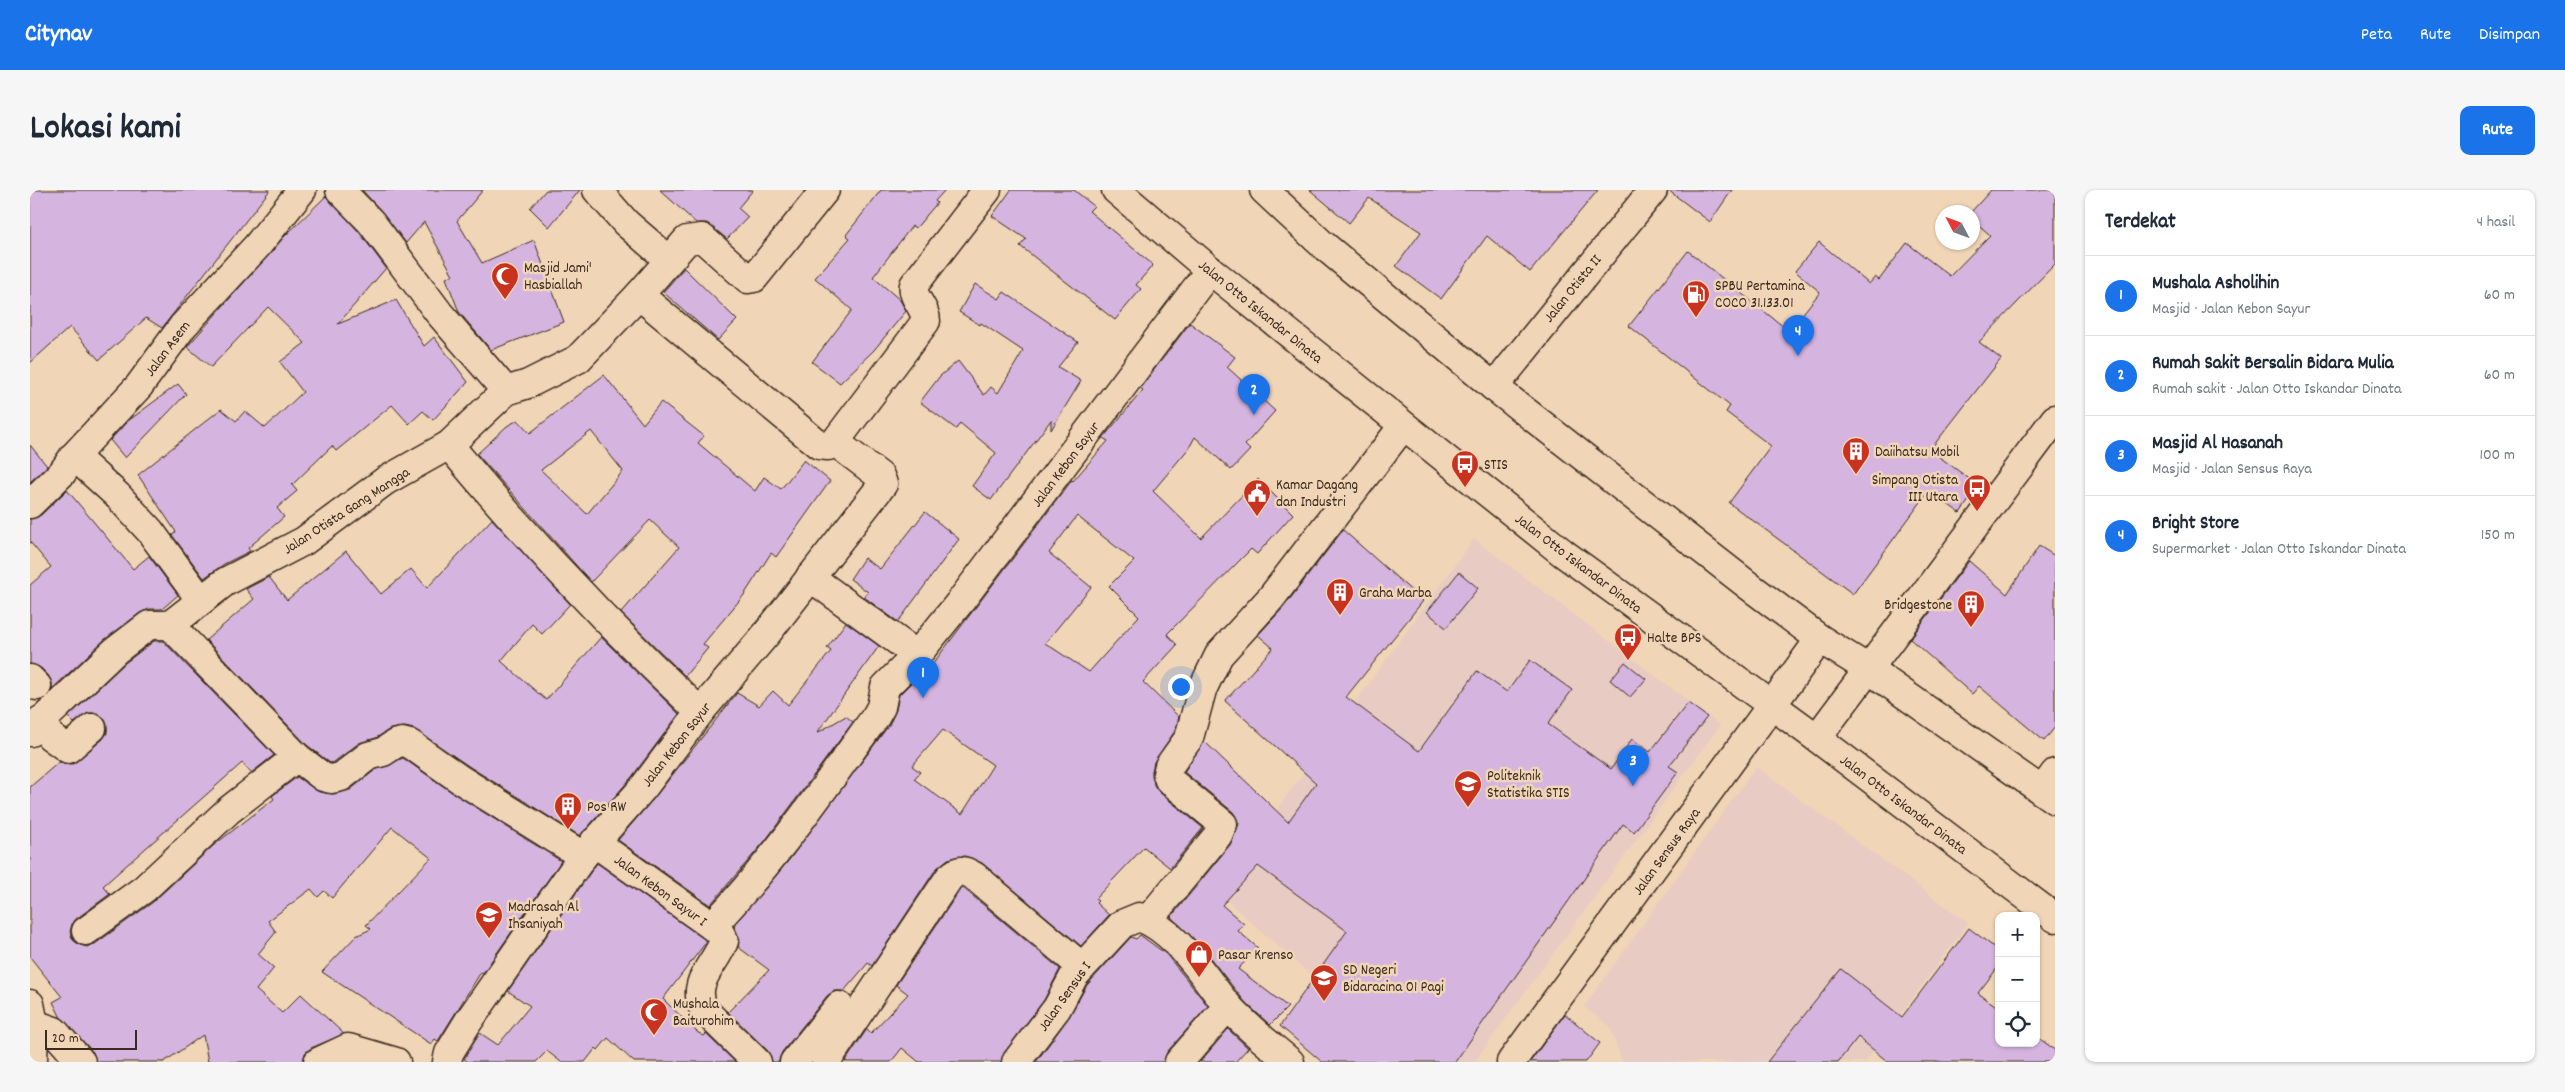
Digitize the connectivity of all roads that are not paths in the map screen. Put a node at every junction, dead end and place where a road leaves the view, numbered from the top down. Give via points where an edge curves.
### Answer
1 (302, 190) edge
2 (340, 190) edge
3 (597, 190) edge
4 (825, 190) edge
5 (988, 190) edge
6 (1116, 190) edge
7 (1264, 190) edge
8 (1653, 190) edge
9 (669, 260) junction
10 (1210, 270) junction
11 (639, 295) junction
12 (1494, 387) junction
13 (506, 391) junction
14 (2055, 419) edge
15 (1403, 426) junction
16 (835, 442) junction
17 (449, 445) junction
18 (74, 456) junction
19 (30, 504) edge
20 (810, 577) junction
21 (200, 599) junction
22 (170, 625) junction
23 (1820, 639) junction
24 (917, 656) junction
25 (1870, 670) junction
26 (1770, 705) junction
27 (700, 712) junction
28 (36, 726) edge
29 (92, 728) dead end
30 (1817, 738) junction
31 (297, 757) junction
32 (2051, 788) edge
33 (588, 849) junction
34 (2055, 918) edge
35 (1144, 919) junction
36 (86, 931) dead end
37 (718, 934) junction
38 (1082, 967) junction
39 (839, 1006) dead end
40 (1228, 1006) junction
41 (32, 1014) edge
42 (33, 1062) edge
43 (81, 1062) edge
44 (318, 1062) edge
45 (396, 1062) edge
46 (447, 1062) edge
47 (757, 1062) edge
48 (794, 1062) edge
49 (826, 1062) edge
50 (1016, 1062) edge
51 (1179, 1062) edge
52 (1290, 1062) edge
53 (1511, 1062) edge

1 - 18 street, Jalan Asem via 257,246 183,326 139,386
2 - 13 street via 371,222 439,313
3 - 9 street via 626,223
4 - 9 street, Jalan Otista Gang Mangga via 754,278 748,279 702,238 687,240
5 - 16 street via 914,285 926,321
6 - 10 street, Jalan Otto Iskandar Dinata
7 - 12 street via 1322,244
8 - 12 street, Jalan Otista II
9 - 11 street, Jalan Otista Gang Mangga
10 - 15 street, Jalan Otto Iskandar Dinata
10 - 24 street, Jalan Kebon Sayur
11 - 13 street, Jalan Otista Gang Mangga via 578,359 528,384
11 - 16 street via 819,445 828,446
12 - 23 street
13 - 17 street, Jalan Otista Gang Mangga
14 - 25 street
15 - 26 street, Jalan Otto Iskandar Dinata via 1563,553
15 - 35 street via 1271,598 1219,655 1202,690 1189,738 1167,774 1169,780 1223,824 1218,835
16 - 20 street, Jalan Kebon Sayur via 880,476 883,484
17 - 21 street, Jalan Otista Gang Mangga via 385,481 304,541 225,582
17 - 27 street via 511,520 592,607
18 - 19 street, Jalan Asem via 62,473
18 - 21 street via 117,495 150,532
20 - 24 street
20 - 27 street, Jalan Kebon Sayur
21 - 22 street, Jalan Otista Gang Mangga
22 - 28 street via 148,625 108,657
22 - 31 street
23 - 25 street
23 - 26 street, Jalan Sensus Raya
24 - 37 street, Jalan Kebon Sayur via 885,687 876,716 736,901
25 - 30 street
25 - 32 street
26 - 30 street, Jalan Otto Iskandar Dinata
26 - 53 street, Jalan Sensus Raya
27 - 33 street, Jalan Kebon Sayur via 642,788
28 - 29 street via 68,749
30 - 34 street, Jalan Otto Iskandar Dinata
31 - 33 street, Jalan Kebon Sayur I via 313,771 331,779 341,777 368,756 395,744 410,744 460,780
31 - 36 street via 222,816 144,889
33 - 37 street, Jalan Kebon Sayur I
33 - 46 street, Jalan Kebon Sayur via 468,1022
35 - 38 street, Jalan Sensus I via 1122,924
35 - 40 street via 1159,926 1210,980
37 - 47 street via 720,953 701,981 701,1003 704,1010
38 - 49 street via 974,876 957,870 948,878
38 - 50 street, Jalan Sensus I via 1057,1008
39 - 48 street
40 - 51 street
40 - 52 street
41 - 42 street
41 - 43 street via 54,1031
44 - 45 street via 348,1048

